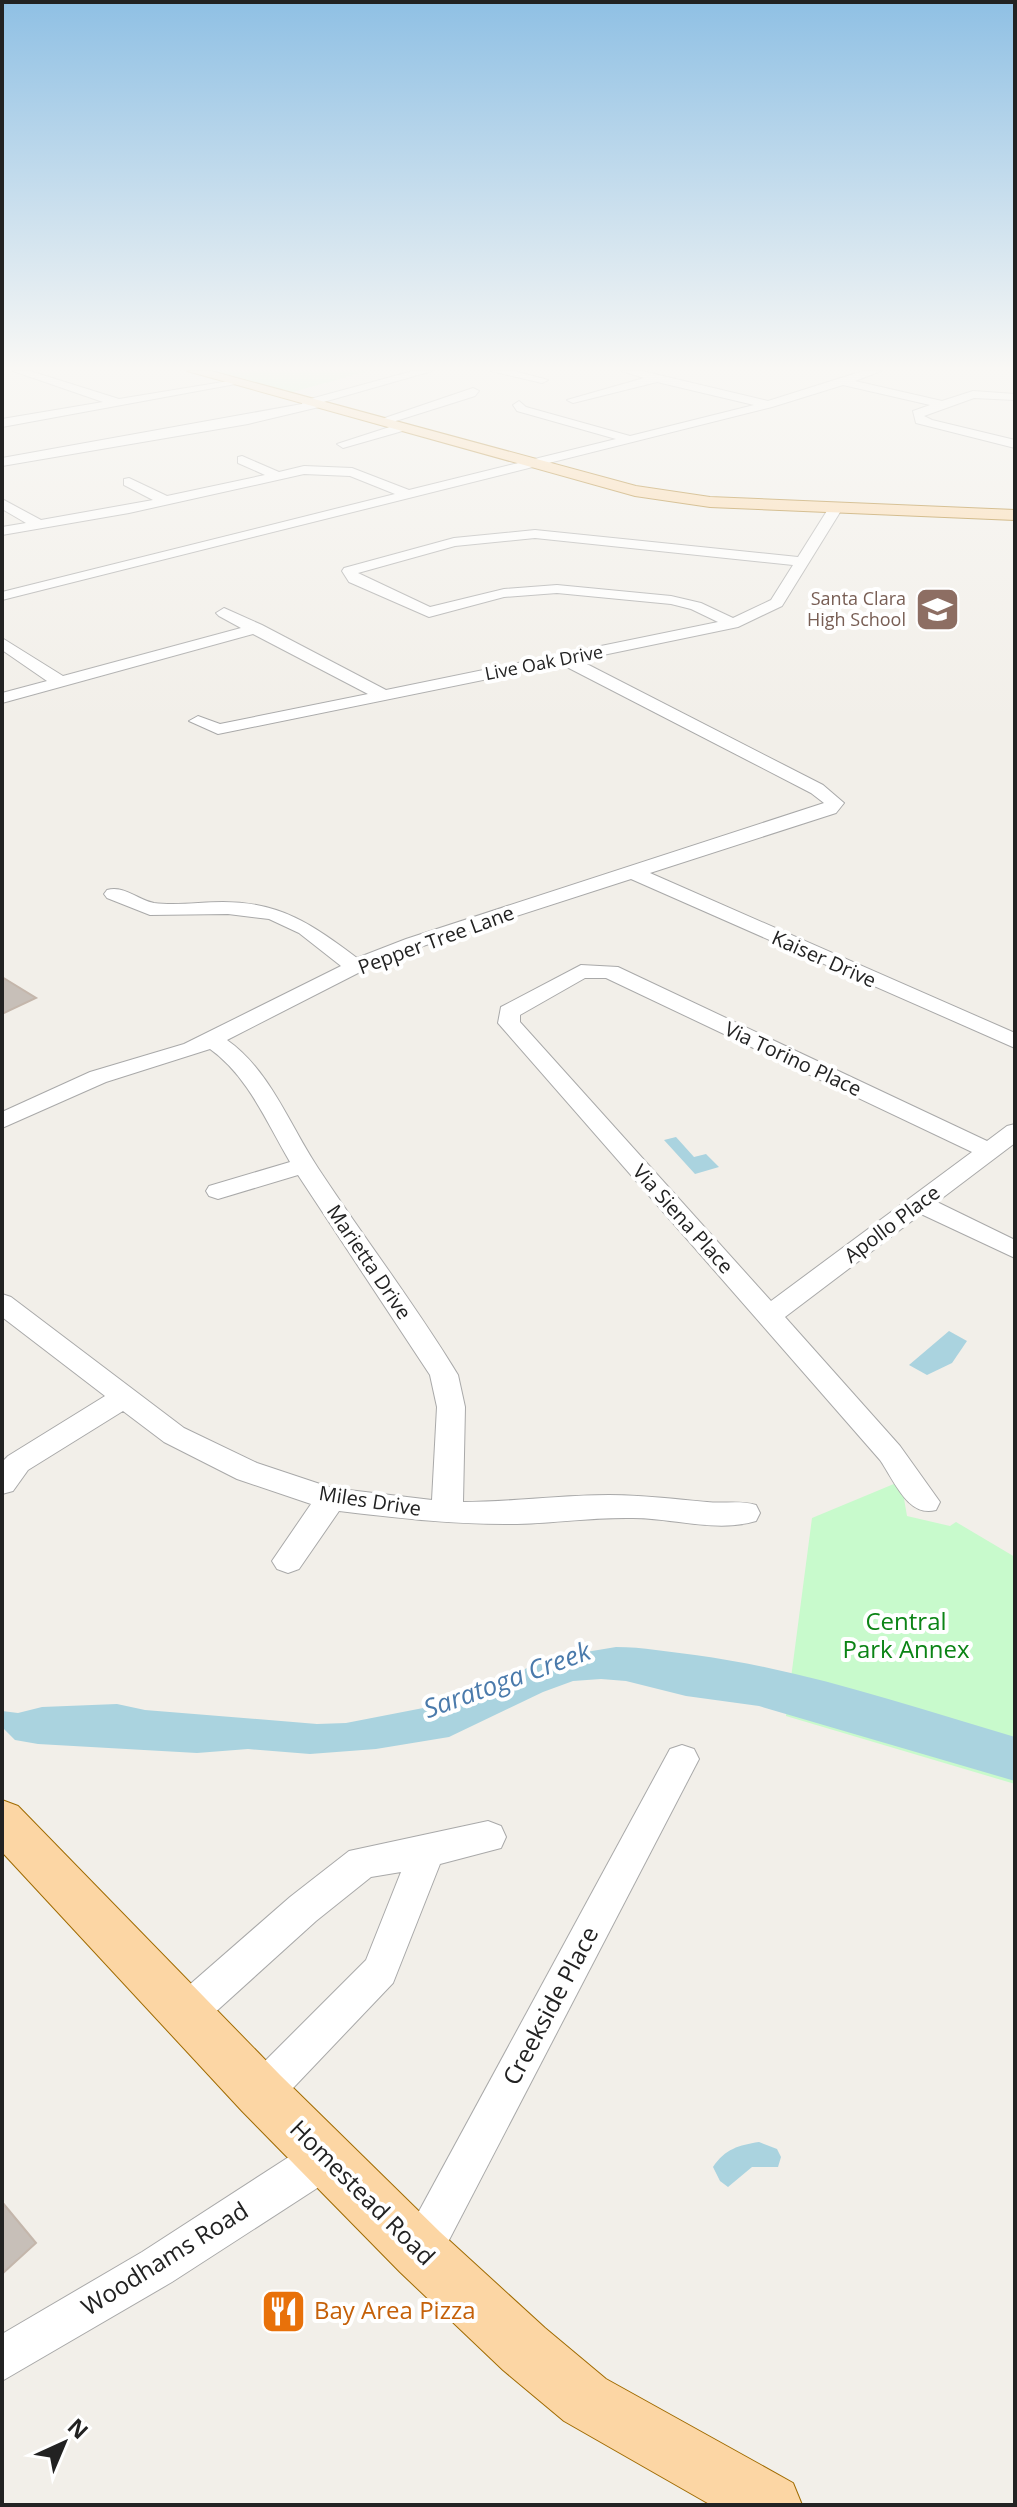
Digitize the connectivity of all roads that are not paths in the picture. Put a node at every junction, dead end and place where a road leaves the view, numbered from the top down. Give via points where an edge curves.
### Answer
1 (141, 488) edge
2 (218, 488) edge
3 (392, 488) edge
4 (437, 488) edge
5 (624, 488) edge
6 (409, 495) junction
7 (164, 500) junction
8 (2, 503) edge
9 (835, 509) junction
10 (1015, 515) edge
11 (38, 524) junction
12 (2, 531) edge
13 (802, 562) junction
14 (2, 596) edge
15 (224, 613) dead end
16 (733, 624) junction
17 (257, 628) junction
18 (2, 643) edge
19 (564, 659) junction
20 (60, 682) junction
21 (383, 695) junction
22 (2, 698) edge
23 (198, 721) dead end
24 (635, 874) junction
25 (114, 894) dead end
26 (355, 967) junction
27 (597, 969) joint
28 (212, 1040) junction
29 (1015, 1041) edge
30 (2, 1121) edge
31 (1015, 1131) edge
32 (989, 1151) junction
33 (304, 1166) junction
34 (218, 1191) dead end
35 (920, 1203) junction
36 (1015, 1250) edge
37 (2, 1303) edge
38 (769, 1316) junction
39 (123, 1398) junction
40 (2, 1483) edge
41 (331, 1499) junction
42 (925, 1502) dead end
43 (447, 1513) junction
44 (745, 1513) dead end
45 (288, 1561) dead end
46 (682, 1759) dead end
47 (2, 1820) edge
48 (488, 1837) dead end
49 (427, 1852) junction
50 (186, 2013) junction
51 (261, 2093) junction
52 (327, 2157) junction
53 (420, 2252) junction
54 (2, 2359) edge
55 (771, 2505) edge

1 - 7 street
2 - 7 street
3 - 6 street
4 - 6 street
5 - 9 main road via 684,499
6 - 14 street
7 - 11 street
8 - 11 street
9 - 10 main road
9 - 13 street, Live Oak Drive
11 - 12 street
13 - 16 street, Live Oak Drive via 777,603
13 - 16 street via 535,534 454,542 349,571 354,579 429,612 504,593 557,589 671,600
15 - 17 street
16 - 19 street, Live Oak Drive
17 - 20 street
17 - 21 street
18 - 20 street
19 - 21 street, Live Oak Drive
19 - 24 street, Pepper Tree Lane via 835,803
20 - 22 street
21 - 23 street, Live Oak Drive via 218,729
24 - 26 street, Pepper Tree Lane via 413,943
24 - 29 street, Kaiser Drive
25 - 26 street via 150,909 228,908 274,914 306,929
26 - 28 street, Pepper Tree Lane
27 - 32 street, Via Torino Place
27 - 38 street, Via Siena Place via 581,971 517,1006 509,1012 509,1023
28 - 30 street, Pepper Tree Lane via 76,1086
28 - 33 street, Marietta Drive via 242,1066
31 - 32 street, Apollo Place
32 - 35 street, Apollo Place
33 - 34 street
33 - 43 street, Marietta Drive via 444,1375 451,1407
35 - 36 street
35 - 38 street, Apollo Place
37 - 39 street, Miles Drive
38 - 42 street, Via Siena Place via 890,1453
39 - 40 street via 18,1463
39 - 41 street, Miles Drive via 174,1435 247,1471
41 - 43 street, Miles Drive
41 - 45 street
43 - 44 street, Miles Drive via 607,1506
46 - 53 street, Creekside Place
47 - 50 main road, Homestead Road
48 - 49 street
49 - 50 street via 362,1862
49 - 51 street via 380,1971
50 - 51 main road, Homestead Road
51 - 52 main road, Homestead Road
52 - 53 main road, Homestead Road
52 - 54 street, Woodhams Road
53 - 55 main road, Homestead Road via 585,2400

